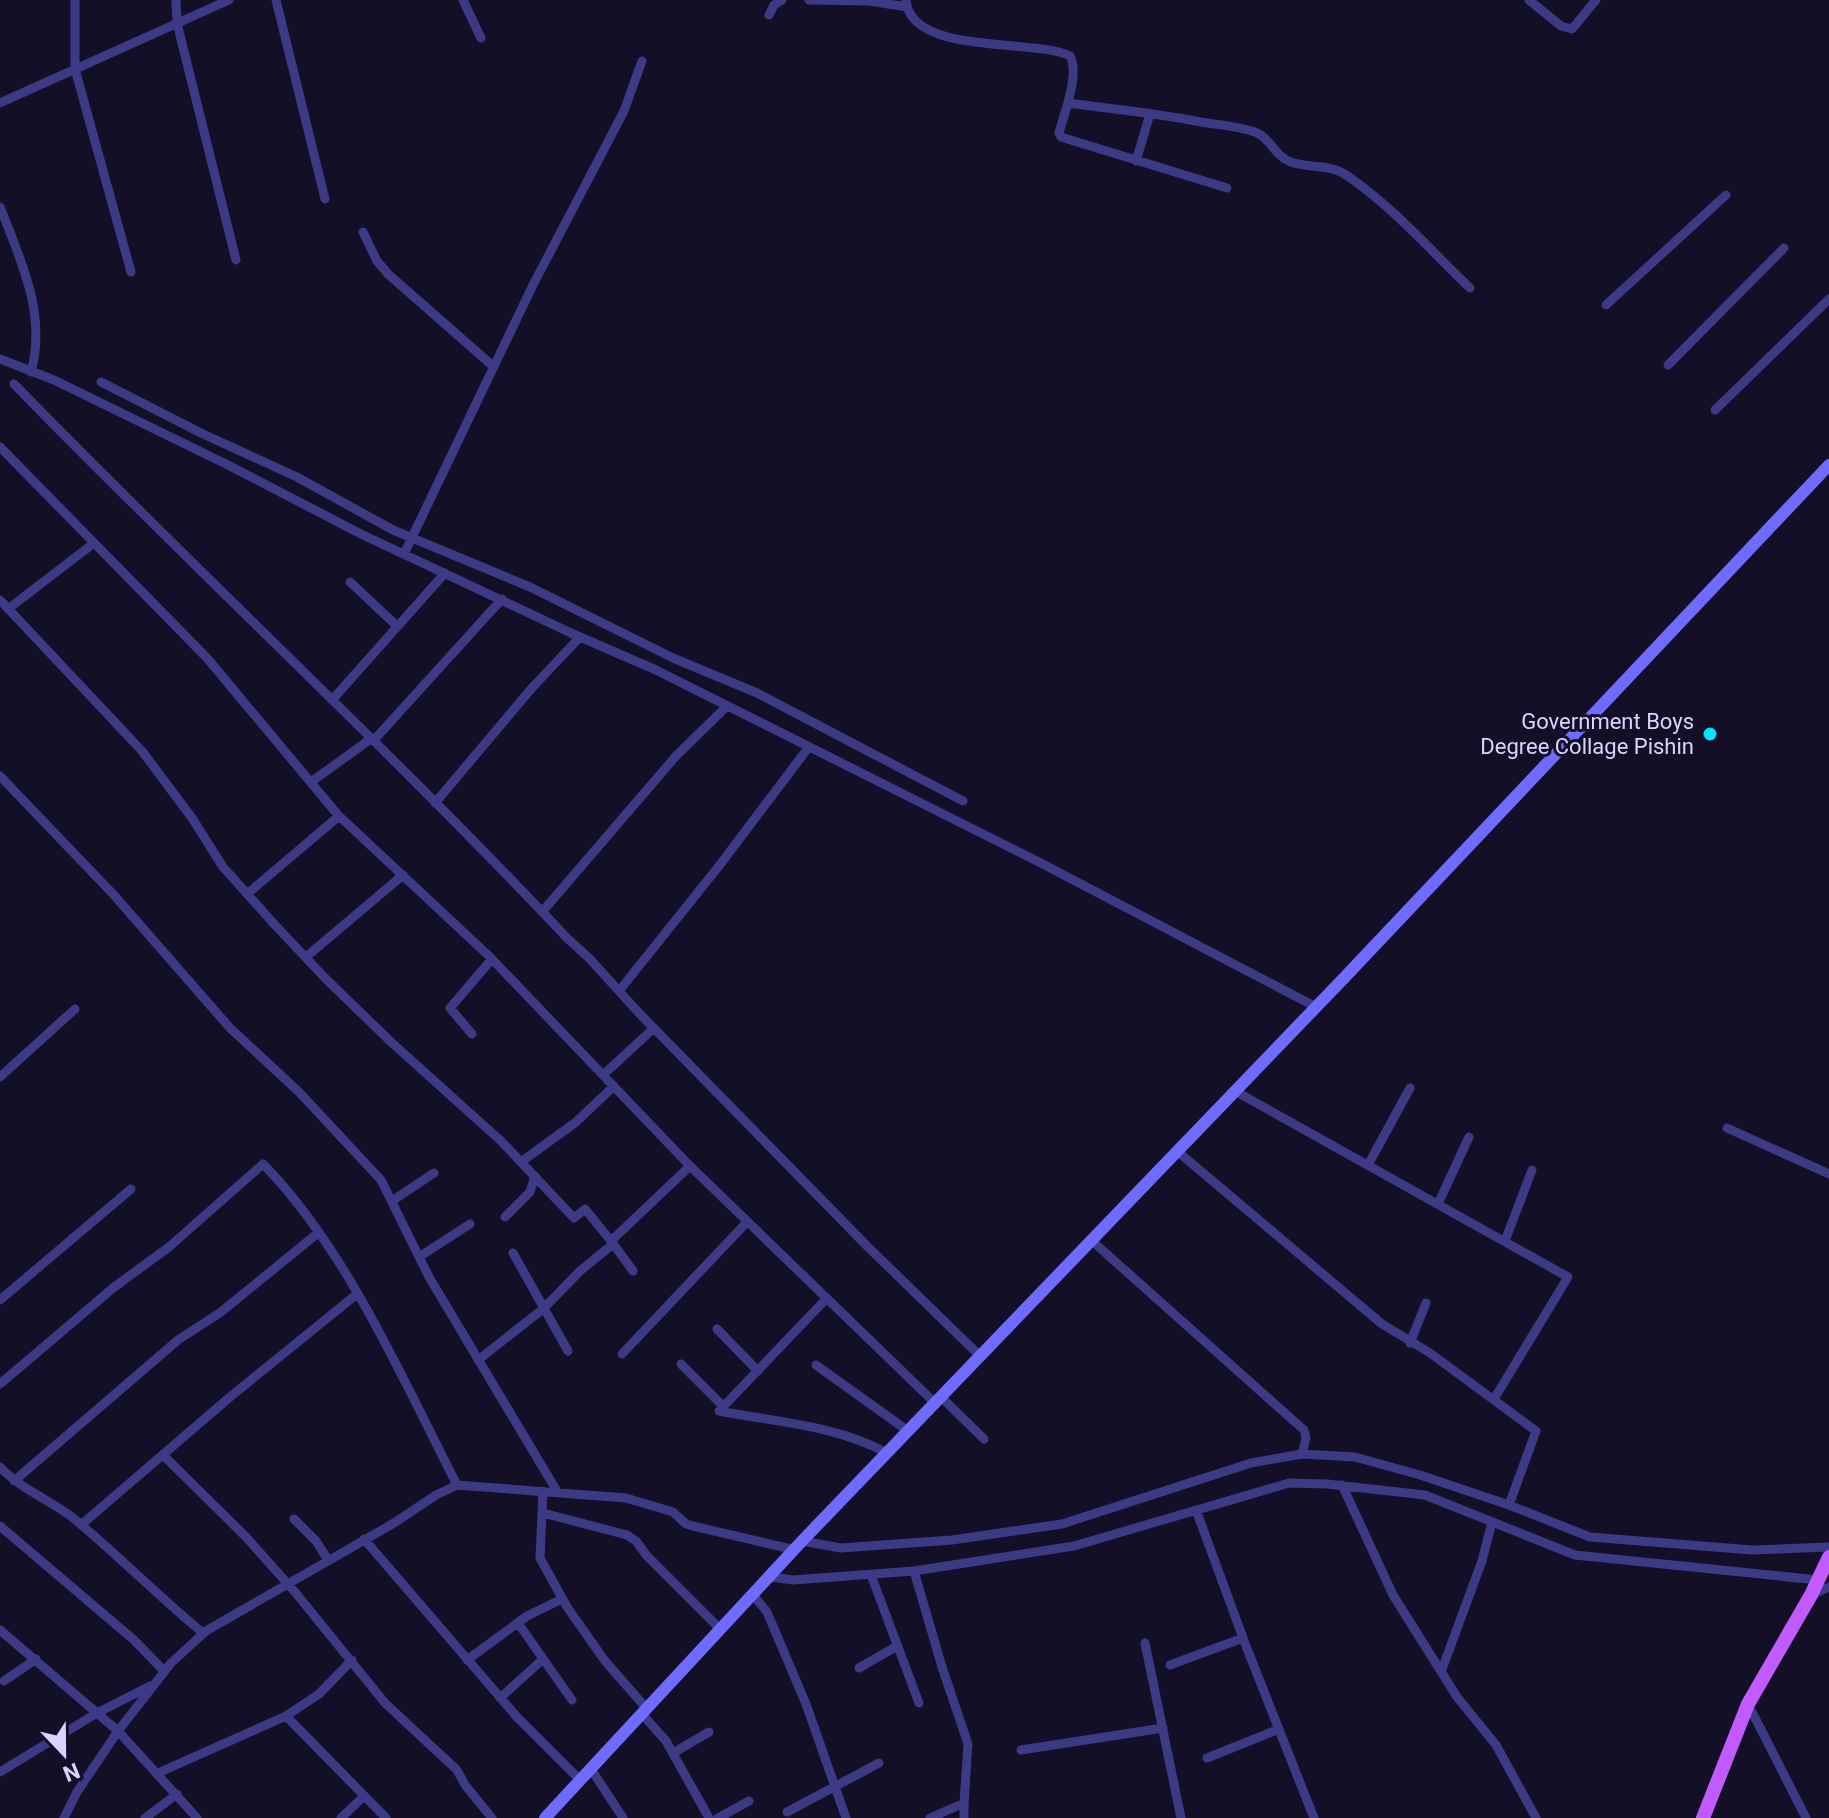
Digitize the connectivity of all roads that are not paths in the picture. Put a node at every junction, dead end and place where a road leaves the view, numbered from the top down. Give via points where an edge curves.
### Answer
1 (75, 0) edge
2 (176, 0) edge
3 (229, 0) edge
4 (276, 0) edge
5 (463, 0) edge
6 (782, 0) edge
7 (809, 0) edge
8 (1529, 0) edge
9 (1596, 0) edge
10 (907, 3) edge
11 (769, 15) dead end
12 (177, 23) junction
13 (481, 38) dead end
14 (642, 61) dead end
15 (75, 69) junction
16 (0, 103) edge
17 (1068, 103) junction
18 (1150, 114) junction
19 (1136, 161) junction
20 (1227, 188) dead end
21 (1726, 195) dead end
22 (325, 199) dead end
23 (0, 207) edge
24 (363, 232) dead end
25 (1784, 248) dead end
26 (236, 260) dead end
27 (131, 272) dead end
28 (1470, 288) dead end
29 (1829, 299) edge
30 (1606, 305) dead end
31 (0, 359) edge
32 (1668, 365) dead end
33 (494, 367) junction
34 (31, 372) junction
35 (101, 382) dead end
36 (14, 384) dead end
37 (1715, 410) dead end
38 (0, 447) edge
39 (1829, 465) edge
40 (411, 536) junction
41 (94, 543) junction
42 (404, 554) junction
43 (445, 573) junction
44 (350, 582) dead end
45 (502, 599) junction
46 (0, 600) edge
47 (8, 609) junction
48 (397, 626) junction
49 (580, 637) junction
50 (332, 700) junction
51 (727, 706) junction
52 (373, 739) junction
53 (808, 748) junction
54 (0, 776) edge
55 (311, 782) junction
56 (963, 801) dead end
57 (435, 803) junction
58 (339, 816) junction
59 (403, 875) junction
60 (247, 894) junction
61 (542, 912) junction
62 (306, 957) junction
63 (492, 959) junction
64 (619, 991) junction
65 (1316, 1007) junction
66 (75, 1009) dead end
67 (654, 1028) junction
68 (472, 1034) dead end
69 (603, 1075) junction
70 (0, 1077) edge
71 (614, 1086) junction
72 (1410, 1088) dead end
73 (1235, 1091) junction
74 (1727, 1128) dead end
75 (1469, 1137) dead end
76 (1177, 1151) junction
77 (521, 1162) junction
78 (1368, 1165) junction
79 (690, 1166) junction
80 (1532, 1170) dead end
81 (434, 1173) dead end
82 (1829, 1174) edge
83 (535, 1176) junction
84 (131, 1189) dead end
85 (392, 1201) junction
86 (1438, 1204) junction
87 (505, 1217) dead end
88 (747, 1222) junction
89 (470, 1224) dead end
90 (318, 1233) junction
91 (1091, 1240) junction
92 (1505, 1241) junction
93 (612, 1242) junction
94 (513, 1253) dead end
95 (419, 1257) junction
96 (633, 1271) dead end
97 (357, 1294) junction
98 (827, 1298) junction
99 (0, 1300) edge
100 (1426, 1303) dead end
101 (543, 1309) junction
102 (717, 1329) dead end
103 (1410, 1343) junction
104 (568, 1351) dead end
105 (622, 1354) dead end
106 (980, 1356) junction
107 (478, 1360) junction
108 (681, 1364) dead end
109 (816, 1365) dead end
110 (758, 1371) junction
111 (0, 1384) edge
112 (1494, 1399) junction
113 (938, 1400) junction
114 (724, 1407) junction
115 (908, 1431) junction
116 (984, 1439) dead end
117 (887, 1453) junction
118 (1302, 1454) junction
119 (163, 1455) junction
120 (0, 1467) edge
121 (14, 1481) junction
122 (457, 1485) junction
123 (1342, 1485) junction
124 (543, 1493) junction
125 (558, 1493) junction
126 (1509, 1505) junction
127 (542, 1510) junction
128 (1196, 1510) junction
129 (294, 1519) dead end
130 (1492, 1522) junction
131 (81, 1525) junction
132 (0, 1526) edge
133 (364, 1539) junction
134 (799, 1546) junction
135 (1829, 1547) edge
136 (1829, 1557) edge
137 (328, 1560) junction
138 (914, 1571) junction
139 (871, 1575) junction
140 (771, 1577) junction
141 (287, 1584) junction
142 (1823, 1584) edge
143 (753, 1595) junction
144 (562, 1599) junction
145 (518, 1623) junction
146 (0, 1630) edge
147 (721, 1630) junction
148 (203, 1633) junction
149 (1243, 1638) junction
150 (1145, 1643) dead end
151 (897, 1646) junction
152 (36, 1659) junction
153 (352, 1660) junction
154 (467, 1660) junction
155 (542, 1660) junction
156 (1170, 1665) dead end
157 (859, 1668) dead end
158 (164, 1671) junction
159 (1441, 1672) junction
160 (4, 1681) dead end
161 (153, 1685) junction
162 (500, 1698) junction
163 (572, 1700) dead end
164 (919, 1703) dead end
165 (1748, 1704) junction
166 (645, 1711) junction
167 (97, 1713) junction
168 (286, 1716) junction
169 (1163, 1728) junction
170 (1279, 1729) junction
171 (118, 1731) junction
172 (709, 1732) dead end
173 (1021, 1750) dead end
174 (673, 1753) junction
175 (1207, 1758) dead end
176 (879, 1763) dead end
177 (591, 1769) junction
178 (0, 1772) edge
179 (158, 1773) junction
180 (580, 1780) junction
181 (834, 1787) junction
182 (177, 1794) junction
183 (363, 1797) junction
184 (749, 1801) dead end
185 (964, 1803) junction
186 (787, 1812) dead end
187 (64, 1818) edge
188 (145, 1818) edge
189 (197, 1818) edge
190 (341, 1818) edge
191 (386, 1818) edge
192 (492, 1818) edge
193 (545, 1818) edge
194 (623, 1818) edge
195 (709, 1818) edge
196 (718, 1818) edge
197 (846, 1818) edge
198 (930, 1818) edge
199 (964, 1818) edge
200 (1181, 1818) edge
201 (1314, 1818) edge
202 (1536, 1818) edge
203 (1703, 1818) edge
204 (1806, 1818) edge

1 - 15 street
2 - 12 street
3 - 12 street
4 - 22 street
5 - 13 street
6 - 11 street
7 - 10 street
8 - 9 street via 1572,29
10 - 17 street via 913,18 950,38 986,46 1054,49 1070,56 1074,66
12 - 15 street
12 - 26 street
14 - 33 street via 624,111
15 - 16 street
15 - 27 street
17 - 18 street
17 - 19 street via 1061,137
18 - 19 street
18 - 28 street via 1252,131 1265,137 1282,158 1335,168 1397,214
19 - 20 street
21 - 30 street
23 - 34 street via 35,305
24 - 33 street via 388,274
25 - 32 street
29 - 37 street
31 - 34 street
33 - 40 street
34 - 42 street
35 - 40 street
36 - 50 street
38 - 41 street
39 - 65 main road
40 - 42 street
40 - 56 street via 757,693
41 - 47 street
41 - 55 street via 207,658
42 - 43 street
43 - 45 street
43 - 48 street
44 - 48 street
45 - 49 street
45 - 52 street
46 - 47 street
47 - 60 street via 142,751
48 - 50 street
49 - 51 street
49 - 57 street
50 - 52 street
51 - 53 street
51 - 61 street via 676,756
52 - 55 street
52 - 57 street
53 - 64 street
53 - 65 street
54 - 85 street via 105,885 230,1028 360,1155
55 - 58 street
57 - 61 street
58 - 59 street
58 - 60 street
59 - 62 street
59 - 63 street
60 - 62 street
61 - 64 street
62 - 77 street
63 - 68 street via 450,1008
63 - 69 street
64 - 67 street
65 - 73 main road
66 - 70 street
67 - 69 street
67 - 106 street
69 - 71 street
71 - 77 street
71 - 79 street
72 - 78 street
73 - 76 main road
73 - 78 street
74 - 82 street
75 - 86 street
76 - 91 main road
76 - 103 street
77 - 83 street
78 - 86 street
79 - 88 street
79 - 93 street
80 - 92 street
81 - 85 street
83 - 87 street via 530,1192
83 - 93 street via 574,1218 585,1209
84 - 99 street
85 - 95 street
86 - 92 street
88 - 98 street
88 - 105 street
89 - 95 street
90 - 97 street
90 - 111 street via 263,1164
90 - 121 street via 178,1340
91 - 106 main road
91 - 118 street via 1304,1430
92 - 112 street via 1568,1277
93 - 96 street
93 - 101 street
94 - 101 street
95 - 107 street
97 - 119 street
97 - 122 street
98 - 110 street
98 - 113 street
100 - 103 street
101 - 104 street
101 - 107 street
102 - 110 street
103 - 112 street
106 - 113 main road
107 - 125 street
108 - 114 street
109 - 115 street
110 - 114 street
112 - 126 street via 1536,1431
113 - 115 main road
113 - 116 street
114 - 117 street via 719,1411 836,1432
115 - 117 main road
117 - 134 main road
118 - 126 street via 1355,1457
118 - 134 street via 1251,1463 1062,1524 952,1540
119 - 131 street
119 - 141 street
120 - 121 street
121 - 131 street
122 - 124 street
122 - 133 street
123 - 128 street via 1289,1483
123 - 130 street via 1425,1495
123 - 159 street via 1393,1595
124 - 125 street
124 - 127 street
125 - 134 street via 636,1500 673,1512 686,1524
126 - 135 street via 1590,1537 1752,1550
127 - 144 street via 540,1558
127 - 147 street via 636,1541
128 - 138 street via 1074,1546
128 - 149 street
129 - 137 street
130 - 142 street via 1575,1555
130 - 159 street
131 - 148 street
132 - 158 street
133 - 137 street
133 - 154 street
134 - 140 main road
136 - 142 main road
137 - 141 street
138 - 139 street
138 - 185 street via 968,1744
139 - 140 street
139 - 151 street
140 - 143 main road
141 - 148 street
141 - 153 street
142 - 165 main road via 1811,1595
143 - 147 main road
143 - 181 street via 767,1612 806,1704
144 - 145 street
144 - 166 street
145 - 154 street
145 - 155 street
146 - 152 street
147 - 166 main road
148 - 158 street
149 - 156 street
149 - 170 street
150 - 169 street
151 - 157 street
151 - 164 street
152 - 160 street
152 - 167 street
153 - 168 street via 319,1694
153 - 192 street via 385,1703 457,1770
154 - 162 street
155 - 162 street
155 - 163 street
158 - 161 street
159 - 202 street via 1496,1745
161 - 167 street
161 - 171 street
162 - 180 street
165 - 203 main road
165 - 204 street
166 - 174 street
166 - 177 main road
167 - 171 street
167 - 178 street
168 - 179 street
168 - 183 street
169 - 173 street
169 - 200 street
170 - 175 street
170 - 201 street
171 - 179 street
171 - 187 street
172 - 174 street
174 - 195 street
176 - 181 street
177 - 180 main road
177 - 194 street
179 - 182 street
180 - 193 main road
181 - 186 street
181 - 197 street
182 - 188 street
182 - 189 street
183 - 190 street
183 - 191 street
184 - 196 street
185 - 198 street
185 - 199 street

